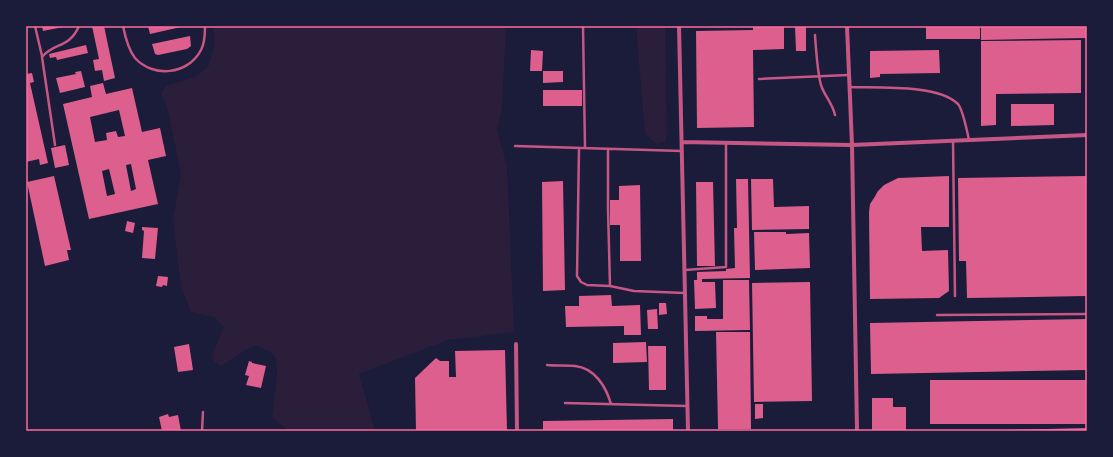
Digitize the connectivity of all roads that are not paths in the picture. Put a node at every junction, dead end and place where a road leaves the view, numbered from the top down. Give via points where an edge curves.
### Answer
1 (35, 26) edge
2 (79, 26) edge
3 (123, 26) edge
4 (204, 26) edge
5 (583, 26) edge
6 (680, 26) edge
7 (847, 26) edge
8 (815, 35) dead end
9 (42, 57) junction
10 (848, 75) junction
11 (819, 77) junction
12 (759, 79) dead end
13 (849, 87) junction
14 (835, 115) dead end
15 (1087, 135) edge
16 (969, 140) junction
17 (953, 141) junction
18 (682, 142) junction
19 (726, 143) junction
20 (55, 145) dead end
21 (852, 145) junction
22 (515, 146) dead end
23 (579, 148) junction
24 (585, 148) junction
25 (608, 149) junction
26 (682, 151) junction
27 (684, 270) junction
28 (610, 286) junction
29 (685, 293) junction
30 (955, 296) dead end
31 (1087, 314) edge
32 (937, 315) dead end
33 (516, 344) dead end
34 (546, 366) dead end
35 (565, 403) dead end
36 (611, 404) junction
37 (687, 406) junction
38 (203, 412) dead end
39 (202, 431) edge
40 (517, 431) edge
41 (688, 431) edge
42 (857, 431) edge

1 - 9 lane
2 - 9 lane via 72,38
3 - 4 lane via 134,57 155,71 165,72 177,70 196,57 204,42
5 - 24 lane
6 - 18 street
7 - 10 street
8 - 11 lane
9 - 20 lane
10 - 11 lane
10 - 13 street
11 - 12 lane
11 - 14 lane
13 - 16 lane via 913,89 936,92 950,98 959,106
13 - 21 street
15 - 16 street
16 - 17 street
17 - 21 street
17 - 30 lane
18 - 19 street
18 - 26 street
19 - 21 street
19 - 27 lane via 726,267
21 - 42 street
22 - 23 lane
23 - 24 lane
23 - 28 lane via 577,276 587,285
24 - 25 lane
25 - 26 lane
25 - 28 lane
26 - 27 street
27 - 29 street
28 - 29 lane via 634,291
29 - 37 street
31 - 32 lane
33 - 40 street
34 - 36 lane via 576,366 592,372 608,393
35 - 36 lane
36 - 37 lane
37 - 41 street
38 - 39 lane

